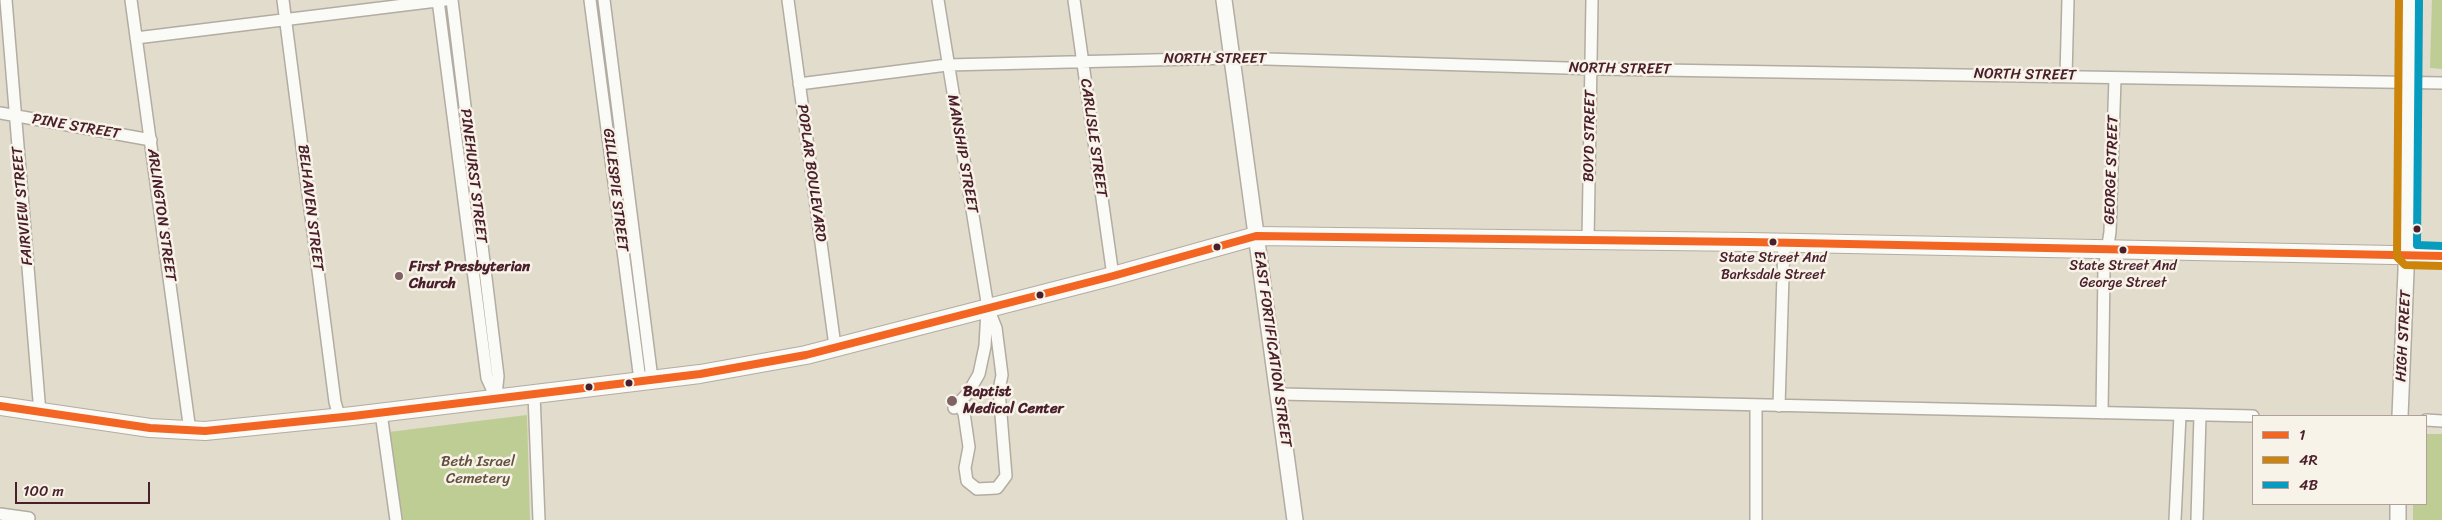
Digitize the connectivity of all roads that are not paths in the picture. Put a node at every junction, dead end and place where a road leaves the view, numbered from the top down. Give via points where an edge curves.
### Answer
1 (6, 0) edge
2 (131, 0) edge
3 (283, 0) edge
4 (441, 0) edge
5 (452, 0) edge
6 (590, 0) edge
7 (604, 0) edge
8 (788, 0) edge
9 (938, 0) edge
10 (1074, 0) edge
11 (1224, 0) edge
12 (1592, 0) edge
13 (2068, 0) edge
14 (2409, 0) edge
15 (286, 19) junction
16 (136, 38) junction
17 (1233, 58) junction
18 (1082, 60) junction
19 (947, 65) junction
20 (460, 68) junction
21 (1591, 69) junction
22 (447, 70) junction
23 (2066, 76) junction
24 (2115, 78) junction
25 (2410, 82) junction
26 (2442, 83) edge
27 (799, 84) junction
28 (0, 113) edge
29 (16, 116) junction
30 (151, 140) junction
31 (469, 143) junction
32 (457, 145) junction
33 (1256, 236) junction
34 (1588, 241) junction
35 (1784, 243) junction
36 (2107, 250) junction
37 (2407, 255) junction
38 (2442, 256) edge
39 (1113, 276) junction
40 (988, 308) junction
41 (836, 346) junction
42 (646, 380) junction
43 (534, 394) junction
44 (1280, 394) junction
45 (496, 398) junction
46 (1756, 405) junction
47 (0, 406) edge
48 (1779, 406) junction
49 (40, 413) junction
50 (381, 413) junction
51 (2102, 413) junction
52 (2180, 415) junction
53 (2200, 415) junction
54 (2400, 415) edge
55 (339, 416) junction
56 (2252, 416) edge
57 (2427, 420) edge
58 (2442, 421) edge
59 (190, 431) junction
60 (2398, 505) edge
61 (0, 514) edge
62 (29, 518) dead end
63 (396, 520) edge
64 (539, 520) edge
65 (1295, 520) edge
66 (1756, 520) edge
67 (2175, 520) edge
68 (2197, 520) edge
69 (2398, 520) edge

1 - 29 street, FAIRVIEW STREET
2 - 16 street, ARLINGTON STREET
3 - 15 street, BELHAVEN STREET
4 - 15 street
4 - 22 street, PINEHURST STREET
5 - 20 street, PINEHURST STREET
6 - 42 street, GILLESPIE STREET
7 - 42 street, GILLESPIE STREET
8 - 27 street, POPLAR BOULEVARD
9 - 19 street, MANSHIP STREET
10 - 18 street, CARLISLE STREET
11 - 17 street, EAST FORTIFICATION STREET
12 - 21 street, BOYD STREET
13 - 23 street
14 - 25 street, HIGH STREET
15 - 16 street
15 - 55 street, BELHAVEN STREET
16 - 30 street, ARLINGTON STREET
17 - 18 street, NORTH STREET
17 - 21 street, NORTH STREET
17 - 33 street, EAST FORTIFICATION STREET
18 - 19 street, NORTH STREET
18 - 39 street, CARLISLE STREET
19 - 27 street, NORTH STREET
19 - 40 street, MANSHIP STREET
20 - 22 street
20 - 31 street, PINEHURST STREET
21 - 23 street, NORTH STREET
21 - 34 street, BOYD STREET
22 - 32 street, PINEHURST STREET
23 - 24 street, NORTH STREET
24 - 25 street, NORTH STREET
24 - 36 street, GEORGE STREET
25 - 26 street, NORTH STREET
25 - 37 street, HIGH STREET
27 - 41 street, POPLAR BOULEVARD
28 - 29 street, PINE STREET
29 - 30 street, PINE STREET
29 - 49 street, FAIRVIEW STREET
30 - 59 street, ARLINGTON STREET
31 - 32 street
31 - 45 street, PINEHURST STREET via 498,376
32 - 45 street, PINEHURST STREET via 487,378
33 - 34 main road
33 - 39 main road
33 - 44 street, EAST FORTIFICATION STREET
34 - 35 main road
35 - 36 main road
35 - 48 street
36 - 37 main road
36 - 51 street, GEORGE STREET
37 - 38 main road
37 - 54 street, HIGH STREET
39 - 40 main road
40 - 40 street, MANSHIP STREET via 980,374 957,406 964,413 969,447 965,468 968,481 977,489 997,488 1006,476 999,390 1002,375 996,328
40 - 41 main road
41 - 42 main road via 768,362
42 - 43 main road
43 - 45 main road
43 - 64 street
44 - 46 street
44 - 65 street, EAST FORTIFICATION STREET
45 - 50 main road
46 - 48 street
46 - 66 street
47 - 49 main road
48 - 51 street
49 - 59 main road
50 - 55 main road
50 - 63 street
51 - 52 street
52 - 53 street
52 - 67 street
53 - 56 street
53 - 68 street
55 - 59 main road
57 - 58 street
60 - 69 street
61 - 62 street

